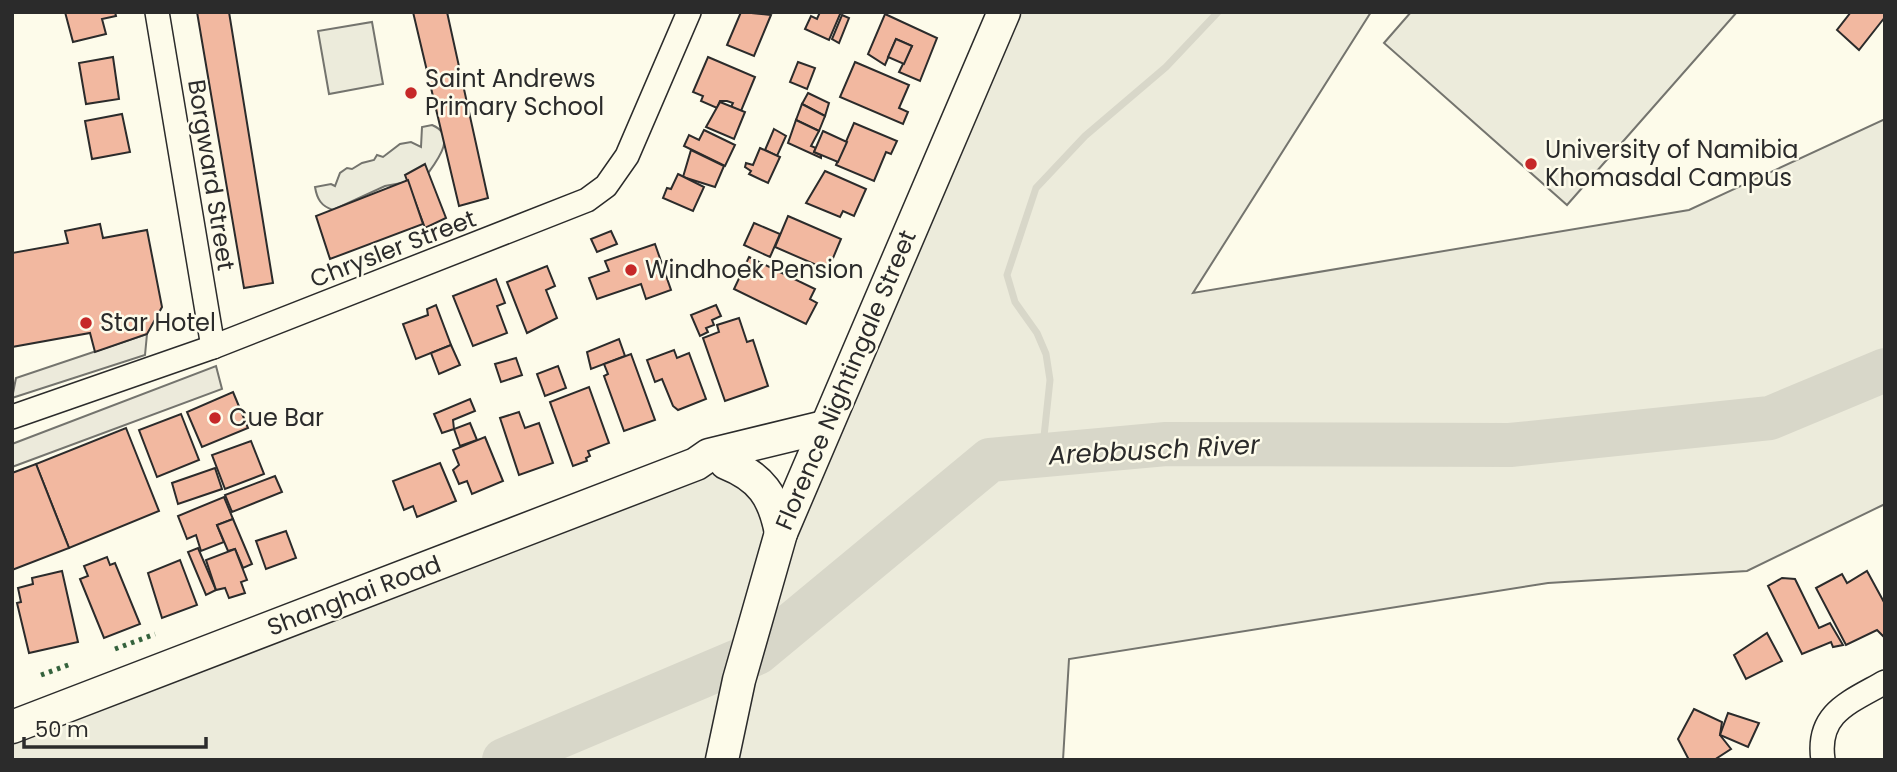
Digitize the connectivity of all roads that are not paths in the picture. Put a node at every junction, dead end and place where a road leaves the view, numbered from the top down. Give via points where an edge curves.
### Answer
1 (158, 12) edge
2 (689, 12) edge
3 (1004, 12) edge
4 (214, 347) junction
5 (12, 417) edge
6 (820, 436) junction
7 (711, 463) junction
8 (781, 533) junction
9 (1885, 682) edge
10 (12, 727) edge
11 (722, 760) edge
12 (1823, 760) edge

1 - 4 street, Borgward Street
2 - 4 street, Chrysler Street via 627,156 606,186 587,200
3 - 6 main road, Florence Nightingale Street
4 - 5 street, Chrysler Street
6 - 7 main road, Shanghai Road via 709,456
6 - 8 main road, Florence Nightingale Street
7 - 8 main road via 743,470 768,491
7 - 10 main road, Shanghai Road
8 - 11 main road, Florence Nightingale Street via 738,680
9 - 12 street via 1832,715 1824,725

